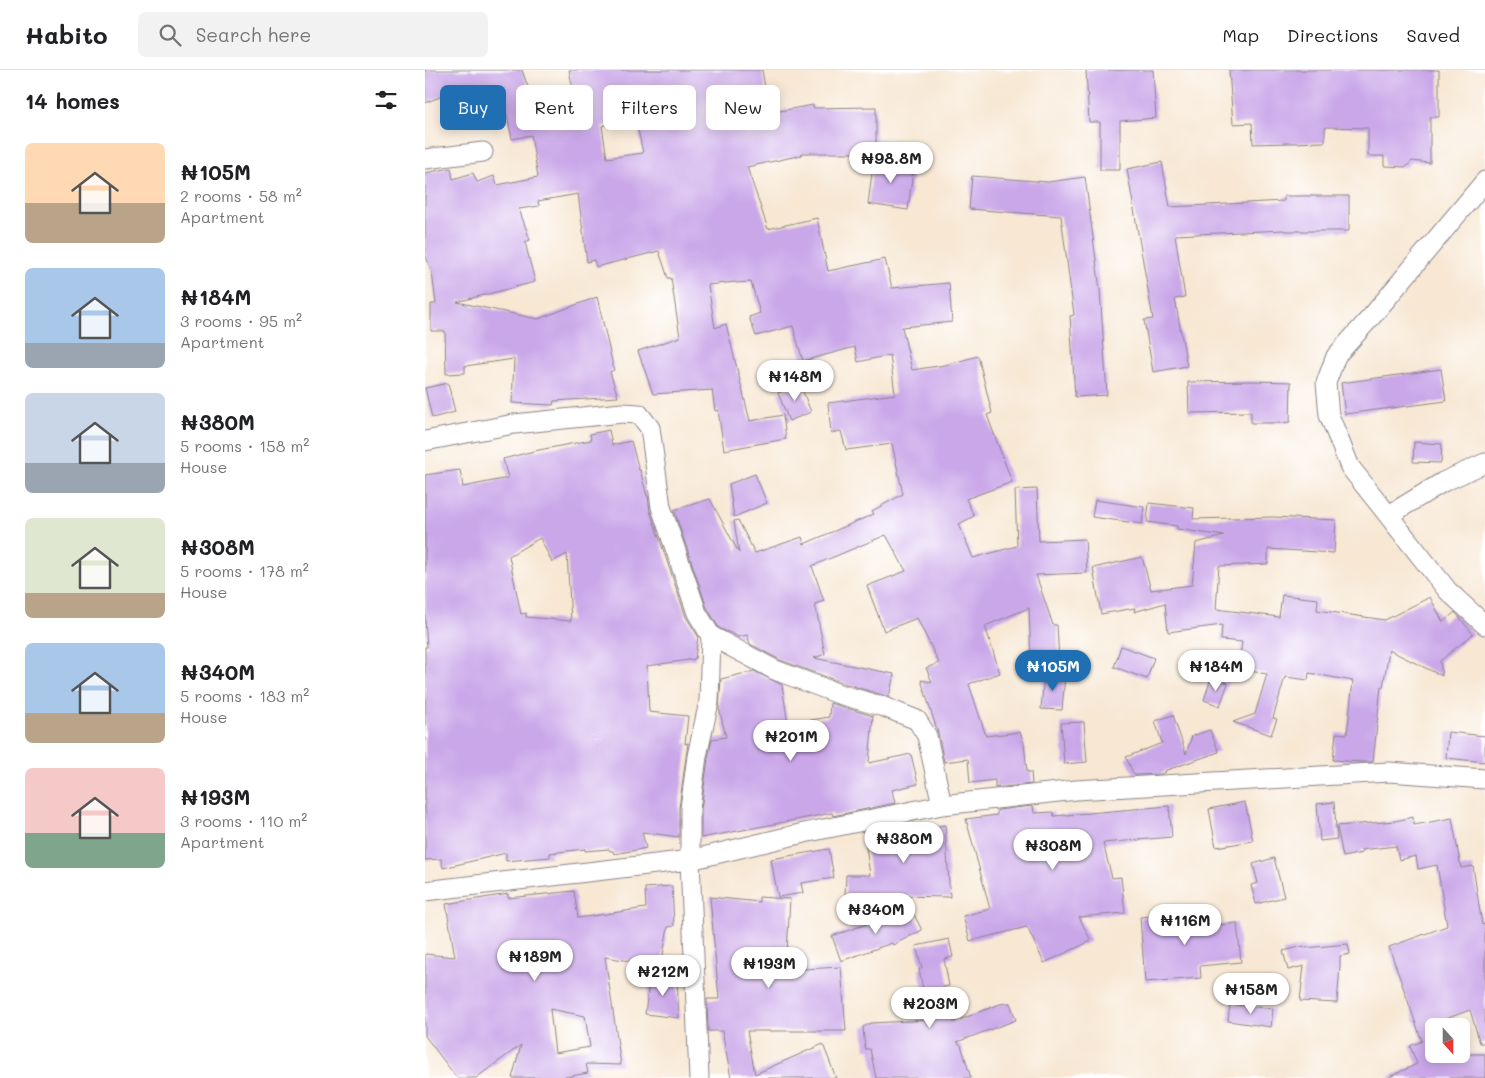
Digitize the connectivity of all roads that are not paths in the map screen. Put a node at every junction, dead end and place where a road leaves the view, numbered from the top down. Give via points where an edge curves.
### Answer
1 (483, 152) dead end
2 (425, 159) edge
3 (1485, 181) edge
4 (425, 441) edge
5 (1485, 463) edge
6 (1389, 515) junction
7 (1485, 626) edge
8 (711, 636) junction
9 (1485, 780) edge
10 (942, 805) junction
11 (690, 860) junction
12 (425, 891) edge
13 (699, 1078) edge

1 - 2 street
3 - 6 street via 1337,356 1326,383 1329,415 1351,467
4 - 8 street via 514,424 639,414 650,428 661,507 697,613
5 - 6 street via 1443,482
6 - 7 street via 1448,591
8 - 10 street via 775,670 917,720 927,736
8 - 11 street via 709,702 697,756
9 - 10 street via 1389,772 1076,790
10 - 11 street
11 - 12 street
11 - 13 street

